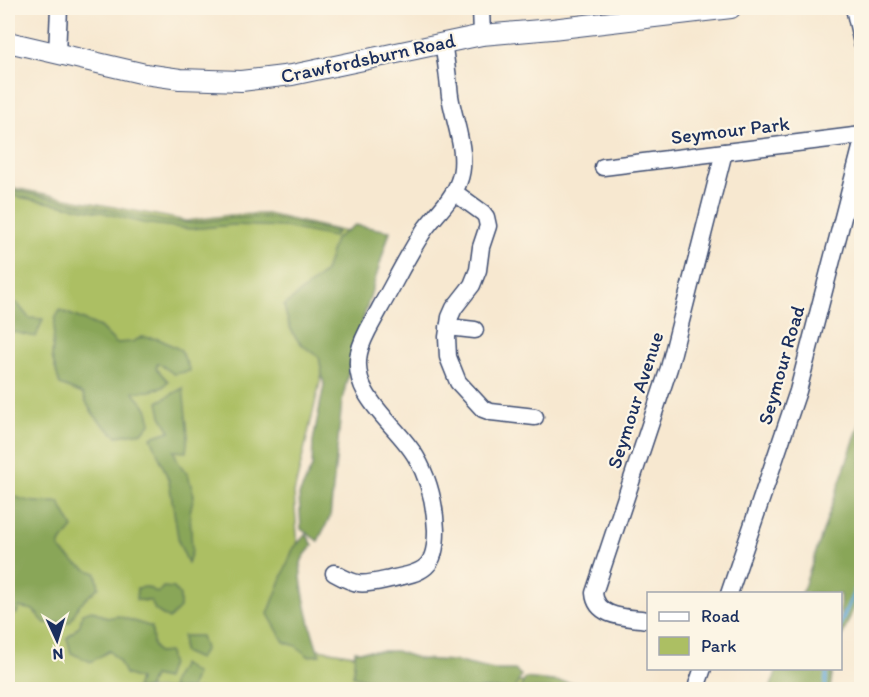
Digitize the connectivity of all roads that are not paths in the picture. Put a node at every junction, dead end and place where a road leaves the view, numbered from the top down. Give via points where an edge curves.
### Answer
1 (59, 8) edge
2 (481, 8) edge
3 (731, 8) edge
4 (854, 8) edge
5 (482, 35) junction
6 (8, 42) edge
7 (443, 42) junction
8 (861, 43) edge
9 (57, 54) junction
10 (861, 135) edge
11 (861, 144) edge
12 (724, 152) junction
13 (603, 167) dead end
14 (454, 192) junction
15 (448, 327) junction
16 (475, 330) dead end
17 (535, 417) dead end
18 (334, 573) dead end
19 (730, 592) edge
20 (647, 620) edge
21 (703, 670) edge
22 (697, 685) dead end

1 - 9 street
2 - 5 street
3 - 5 main road, Crawfordsburn Road
4 - 8 street
5 - 7 main road, Crawfordsburn Road
6 - 9 main road, Crawfordsburn Road
7 - 9 main road, Crawfordsburn Road via 292,75 241,81 145,74
7 - 14 street via 462,155
10 - 12 street, Seymour Park
11 - 19 street, Seymour Road via 798,391
12 - 13 street, Seymour Park
12 - 20 street, Seymour Avenue via 669,368 594,593 605,612
14 - 15 street via 483,213 488,226 476,277 454,308
14 - 18 street via 424,230 405,263 364,339 358,363 364,390 408,444 429,488 436,536 430,561 417,573 363,585
15 - 16 street
15 - 17 street via 450,363 467,394 487,411
21 - 22 street

